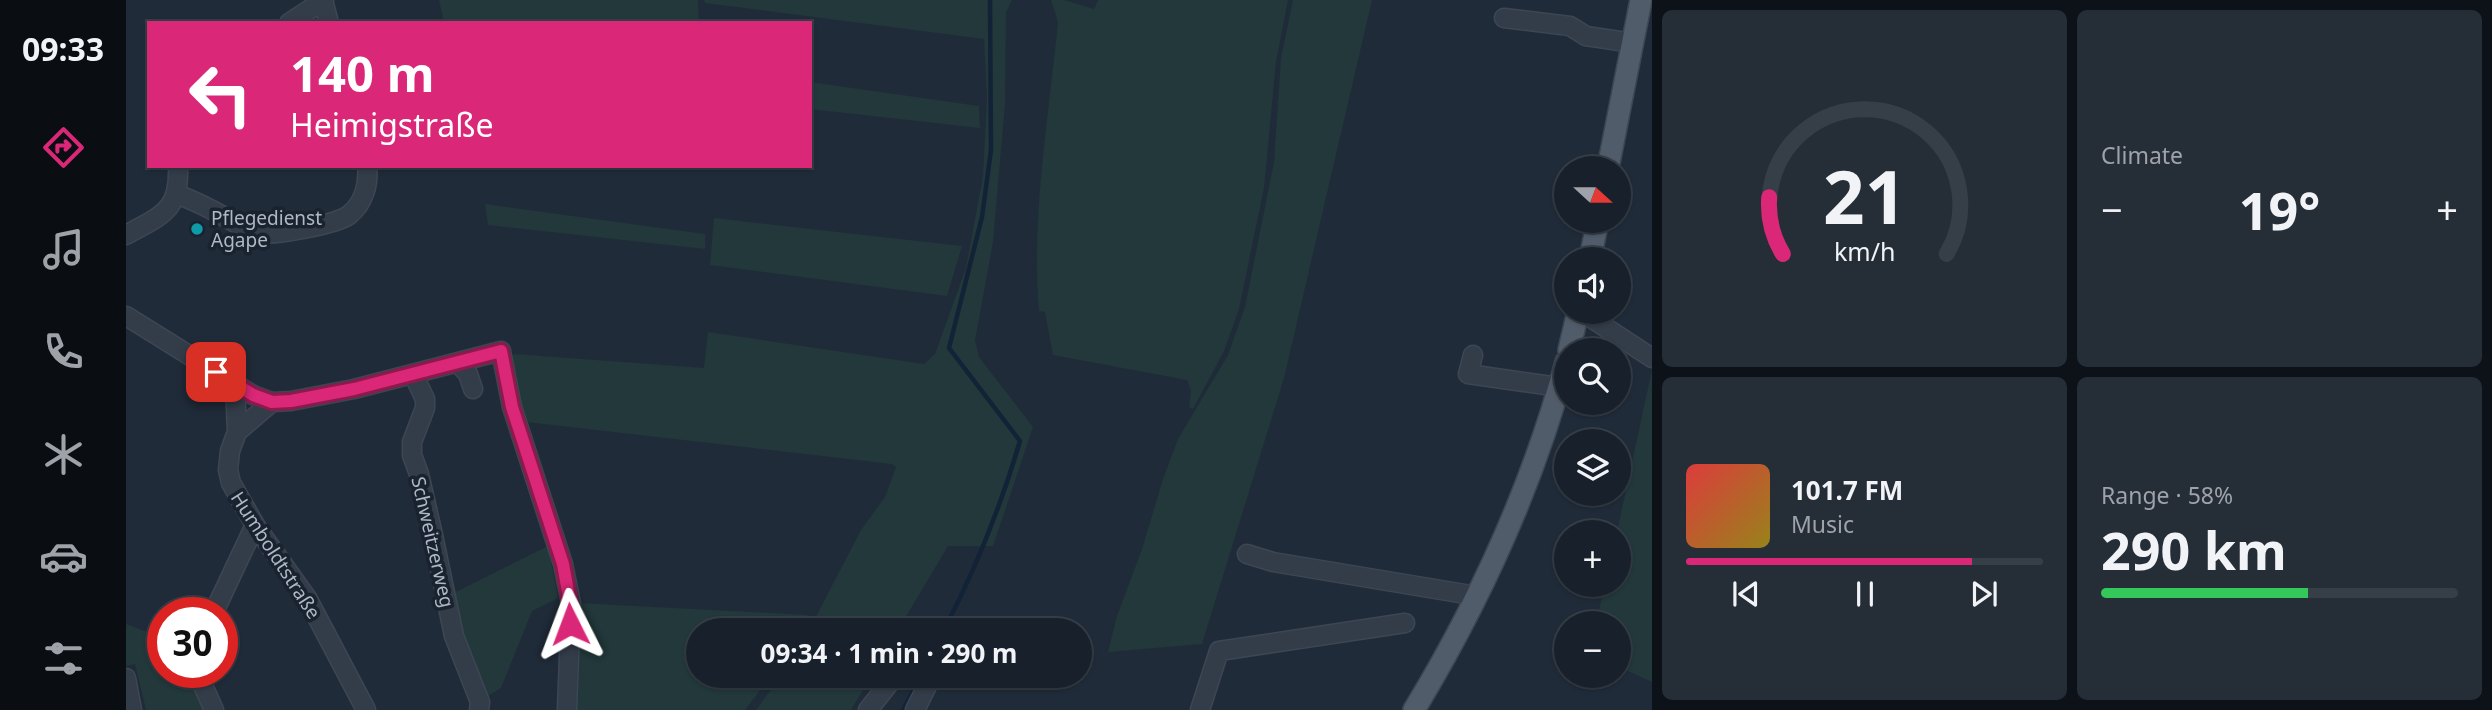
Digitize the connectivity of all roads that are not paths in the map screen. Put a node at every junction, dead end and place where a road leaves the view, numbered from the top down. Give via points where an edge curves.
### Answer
1 (324, 0) edge
2 (1641, 0) edge
3 (1504, 18) dead end
4 (292, 21) edge
5 (329, 21) edge
6 (1633, 43) junction
7 (1610, 156) edge
8 (178, 168) edge
9 (367, 168) edge
10 (177, 194) junction
11 (126, 235) edge
12 (126, 316) edge
13 (1599, 324) edge
14 (1473, 355) dead end
15 (1652, 358) edge
16 (458, 363) junction
17 (413, 374) junction
18 (235, 385) junction
19 (1554, 386) edge
20 (473, 389) dead end
21 (272, 402) junction
22 (1554, 402) edge
23 (237, 432) junction
24 (254, 525) junction
25 (1247, 554) dead end
26 (1477, 596) junction
27 (221, 597) edge
28 (1405, 623) dead end
29 (126, 678) edge
30 (204, 688) edge
31 (885, 688) edge
32 (926, 688) edge
33 (1202, 703) edge
34 (132, 710) edge
35 (214, 710) edge
36 (366, 710) edge
37 (480, 710) edge
38 (567, 710) edge
39 (868, 710) edge
40 (915, 710) edge
41 (1414, 710) edge

1 - 4 street
1 - 5 street
2 - 6 main road
3 - 6 street via 1570,26 1587,36
6 - 7 main road
8 - 10 street
9 - 10 street via 366,189 348,216 286,232 262,233 238,225
10 - 11 street via 163,214
12 - 18 street
13 - 15 street
14 - 19 street via 1468,374
16 - 17 street
16 - 20 street
16 - 38 street via 501,351 546,528 563,564 570,603
17 - 21 street
17 - 37 street, Schweitzerweg via 425,408 411,455 454,636
18 - 21 street
18 - 23 street, Humboldtstraße
21 - 23 street
22 - 26 main road via 1526,484
23 - 24 street, Humboldtstraße via 228,470
24 - 27 street
24 - 36 street, Humboldtstraße via 307,598
25 - 26 street
26 - 41 main road
28 - 33 street via 1219,650
29 - 34 street
30 - 35 street
31 - 39 street
32 - 40 street

